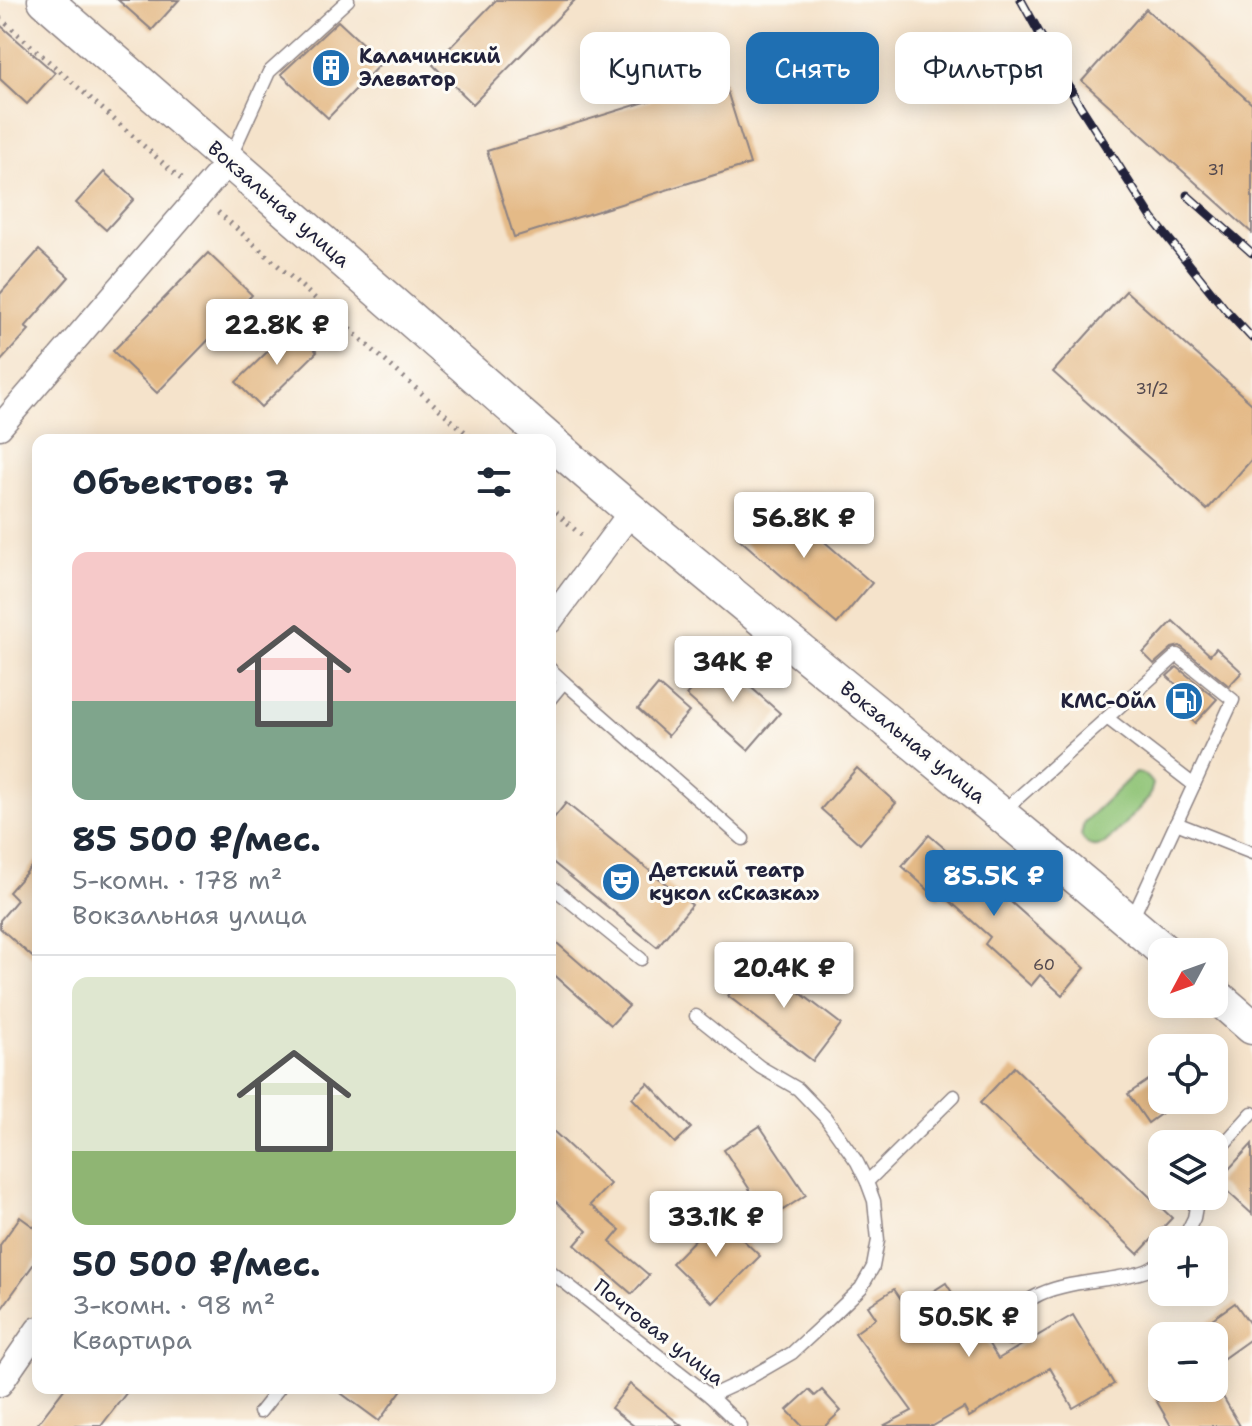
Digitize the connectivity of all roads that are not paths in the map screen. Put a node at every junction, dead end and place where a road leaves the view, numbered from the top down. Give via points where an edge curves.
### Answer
1 (45, 0) edge
2 (348, 0) edge
3 (229, 161) junction
4 (0, 427) edge
5 (543, 434) edge
6 (556, 445) edge
7 (631, 512) junction
8 (556, 613) edge
9 (556, 675) edge
10 (564, 682) junction
11 (556, 692) edge
12 (1107, 718) junction
13 (1194, 785) junction
14 (1001, 814) junction
15 (1176, 823) junction
16 (743, 839) dead end
17 (1252, 853) edge
18 (556, 890) edge
19 (1130, 922) junction
20 (1149, 938) edge
21 (641, 959) dead end
22 (1228, 1006) edge
23 (696, 1016) dead end
24 (1252, 1027) edge
25 (954, 1096) dead end
26 (1252, 1113) edge
27 (1228, 1140) edge
28 (867, 1182) junction
29 (1148, 1271) edge
30 (556, 1276) edge
31 (32, 1338) edge
32 (1010, 1339) dead end
33 (0, 1384) edge
34 (274, 1394) edge
35 (710, 1396) junction
36 (260, 1412) dead end
37 (741, 1426) edge

1 - 3 main road, Вокзальная улица
2 - 3 lane via 269,72
3 - 4 street
3 - 5 main road, Вокзальная улица
6 - 7 main road, Вокзальная улица
7 - 8 street
7 - 14 main road, Вокзальная улица
9 - 10 lane
10 - 11 lane
10 - 16 lane
12 - 13 lane
12 - 13 lane via 1177,655 1233,700
12 - 14 lane
13 - 15 lane
14 - 19 main road, Вокзальная улица
15 - 17 lane
15 - 19 lane
18 - 21 lane
19 - 20 main road, Вокзальная улица
22 - 24 main road
23 - 28 lane via 760,1067 798,1089 825,1117
25 - 28 lane
26 - 27 lane
28 - 35 lane via 878,1240 873,1267 861,1288 792,1353
29 - 32 lane via 1049,1290 1022,1306 1010,1324
30 - 35 lane, Почтовая улица
31 - 33 street
34 - 36 lane
35 - 37 lane, Почтовая улица

